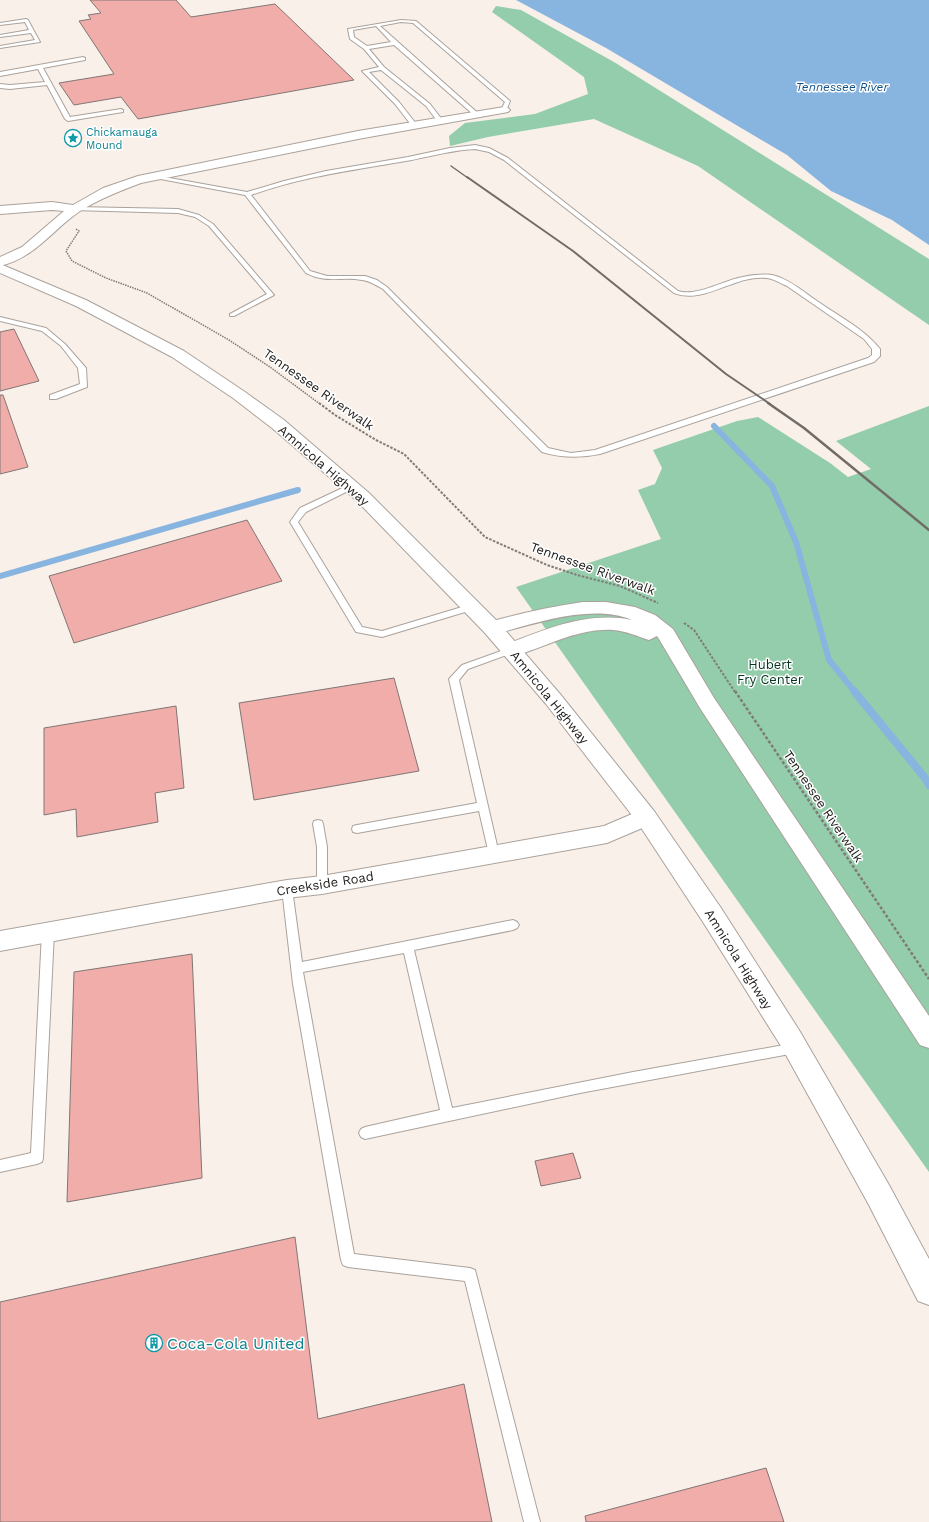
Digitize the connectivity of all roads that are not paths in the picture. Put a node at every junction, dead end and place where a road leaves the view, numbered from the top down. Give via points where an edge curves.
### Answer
1 (0, 24) edge
2 (377, 25) junction
3 (32, 31) junction
4 (0, 36) edge
5 (395, 43) junction
6 (0, 47) edge
7 (366, 48) junction
8 (82, 59) dead end
9 (40, 67) junction
10 (382, 68) junction
11 (0, 74) edge
12 (49, 83) junction
13 (0, 86) edge
14 (504, 110) joint
15 (121, 111) dead end
16 (477, 114) junction
17 (440, 121) junction
18 (414, 125) junction
19 (153, 177) junction
20 (247, 194) junction
21 (75, 209) junction
22 (0, 210) edge
23 (0, 262) edge
24 (0, 268) edge
25 (232, 315) dead end
26 (0, 319) edge
27 (52, 398) dead end
28 (351, 486) junction
29 (472, 607) junction
30 (492, 628) junction
31 (512, 650) junction
32 (675, 651) junction
33 (483, 806) junction
34 (646, 817) junction
35 (318, 824) dead end
36 (357, 829) dead end
37 (494, 854) junction
38 (322, 885) junction
39 (288, 889) junction
40 (513, 925) dead end
41 (48, 932) junction
42 (0, 941) edge
43 (408, 947) junction
44 (298, 968) junction
45 (929, 1037) edge
46 (795, 1048) junction
47 (447, 1114) junction
48 (365, 1133) dead end
49 (0, 1166) edge
50 (929, 1290) edge
51 (532, 1522) edge

1 - 3 lane via 26,20
2 - 5 lane
2 - 7 lane via 350,29 352,38
2 - 14 lane via 401,21 414,22 508,102
3 - 4 lane
3 - 6 lane via 38,41
5 - 7 lane
5 - 16 lane
7 - 10 lane
8 - 9 lane
9 - 11 lane
9 - 12 lane
10 - 17 lane via 428,105
10 - 18 lane via 365,71 397,103
12 - 13 lane
12 - 15 lane via 68,119
14 - 16 street
16 - 17 street
17 - 18 street
18 - 19 street
19 - 20 lane
19 - 21 street via 107,191
20 - 20 lane via 308,272 316,277 364,277 376,281 391,293 545,450 559,455 575,456 597,452 871,360 876,356 876,349 866,338 775,278 754,276 694,294 684,295 676,292 506,159 483,148 452,150 334,172
21 - 22 street via 52,206
21 - 23 street via 27,250
21 - 25 lane via 178,211 187,212 206,221 271,295
24 - 28 main road, Amnicola Highway via 81,303 178,354 278,424
26 - 27 lane via 44,329 63,345 82,368 84,385
28 - 29 main road, Amnicola Highway
28 - 29 lane via 303,510 294,522 359,630 382,634
29 - 30 main road, Amnicola Highway
30 - 31 main road, Amnicola Highway
30 - 32 street via 576,609 611,608 641,615 658,625
31 - 32 street via 571,628 593,624 618,624 636,628 658,638
31 - 33 lane via 465,667 454,679
31 - 34 main road, Amnicola Highway
32 - 45 street
33 - 36 lane
33 - 37 lane
34 - 37 street, Creekside Road via 607,834
34 - 46 main road, Amnicola Highway via 712,915
35 - 38 lane via 322,847
37 - 38 street, Creekside Road
38 - 39 street, Creekside Road
39 - 41 street, Creekside Road
39 - 44 lane
40 - 43 lane
41 - 42 street, Creekside Road
41 - 49 lane via 37,1158
43 - 44 lane
43 - 47 lane
44 - 51 lane via 348,1260 470,1275
46 - 47 lane via 636,1076
46 - 50 main road, Amnicola Highway via 879,1195
47 - 48 lane

